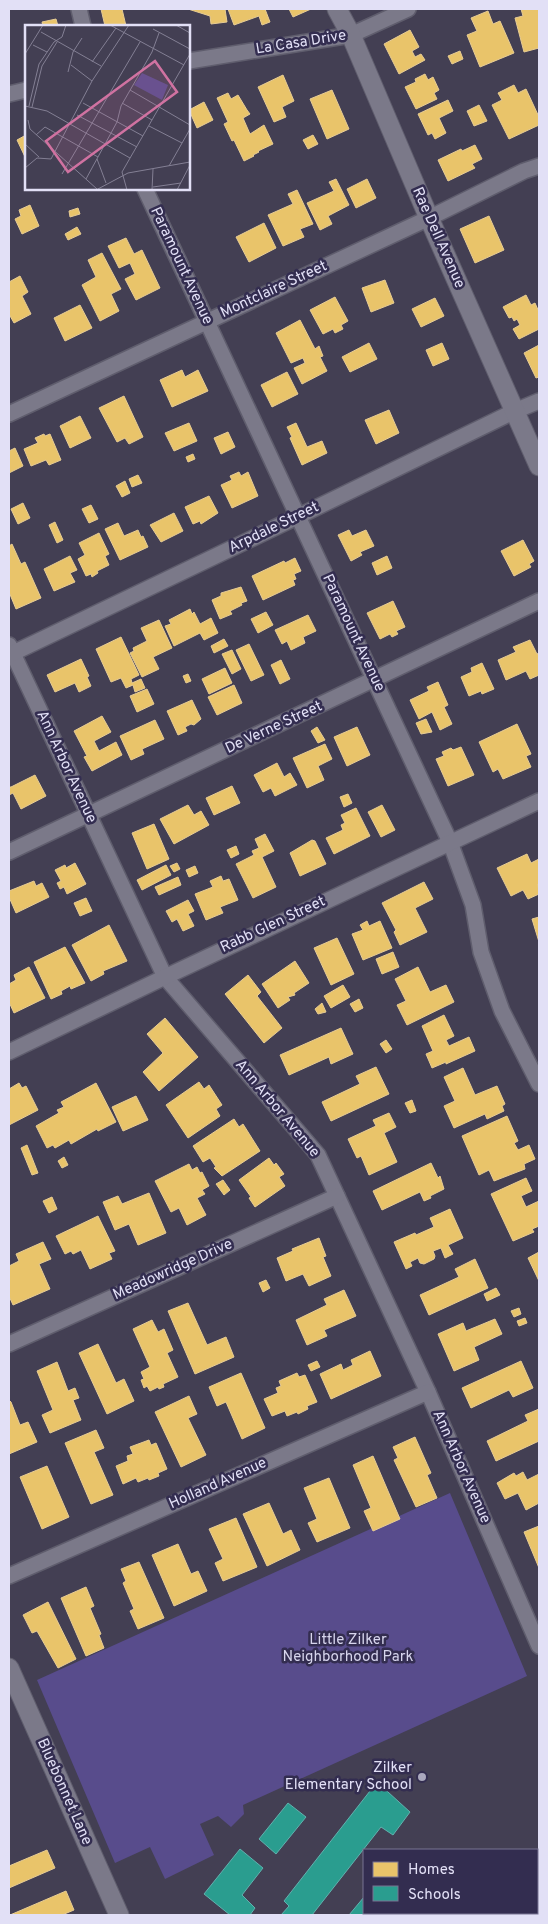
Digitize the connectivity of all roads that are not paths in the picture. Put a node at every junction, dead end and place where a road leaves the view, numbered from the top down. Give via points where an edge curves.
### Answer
1 (79, 9) edge
2 (337, 9) edge
3 (408, 9) edge
4 (83, 25) edge
5 (351, 35) junction
6 (190, 61) edge
7 (25, 90) edge
8 (9, 94) edge
9 (539, 166) edge
10 (145, 190) edge
11 (429, 218) junction
12 (206, 321) junction
13 (539, 401) edge
14 (515, 411) junction
15 (9, 414) edge
16 (539, 466) edge
17 (299, 516) junction
18 (539, 601) edge
19 (10, 651) edge
20 (375, 679) junction
21 (539, 801) edge
22 (87, 815) junction
23 (450, 842) junction
24 (9, 852) edge
25 (165, 976) junction
26 (9, 1052) edge
27 (539, 1084) edge
28 (338, 1196) junction
29 (9, 1344) edge
30 (428, 1392) junction
31 (9, 1576) edge
32 (539, 1646) edge
33 (9, 1668) edge
34 (119, 1915) edge

1 - 4 street
2 - 5 street, Rae Dell Avenue
3 - 5 street, La Casa Drive
5 - 6 street, La Casa Drive
5 - 11 street, Rae Dell Avenue
7 - 8 street
9 - 11 street, Montclaire Street
10 - 12 street, Paramount Avenue
11 - 12 street, Montclaire Street
11 - 14 street, Rae Dell Avenue
12 - 15 street, Montclaire Street
12 - 17 street, Paramount Avenue
13 - 14 street, Arpdale Street
14 - 16 street, Rae Dell Avenue
14 - 17 street, Arpdale Street
17 - 19 street, Arpdale Street
17 - 20 street, Paramount Avenue
18 - 20 street, De Verne Street
19 - 22 street, Ann Arbor Avenue
20 - 22 street, De Verne Street
20 - 23 street, Paramount Avenue
21 - 23 street, Rabb Glen Street
22 - 24 street, De Verne Street
22 - 25 street, Ann Arbor Avenue
23 - 25 street, Rabb Glen Street
23 - 27 street, Paramount Avenue via 473,905 481,952 502,1011
25 - 26 street, Rabb Glen Street
25 - 28 street, Ann Arbor Avenue via 318,1155
28 - 29 street, Meadowridge Drive
28 - 30 street, Ann Arbor Avenue
30 - 31 street, Holland Avenue
30 - 32 street, Ann Arbor Avenue
33 - 34 street, Bluebonnet Lane

